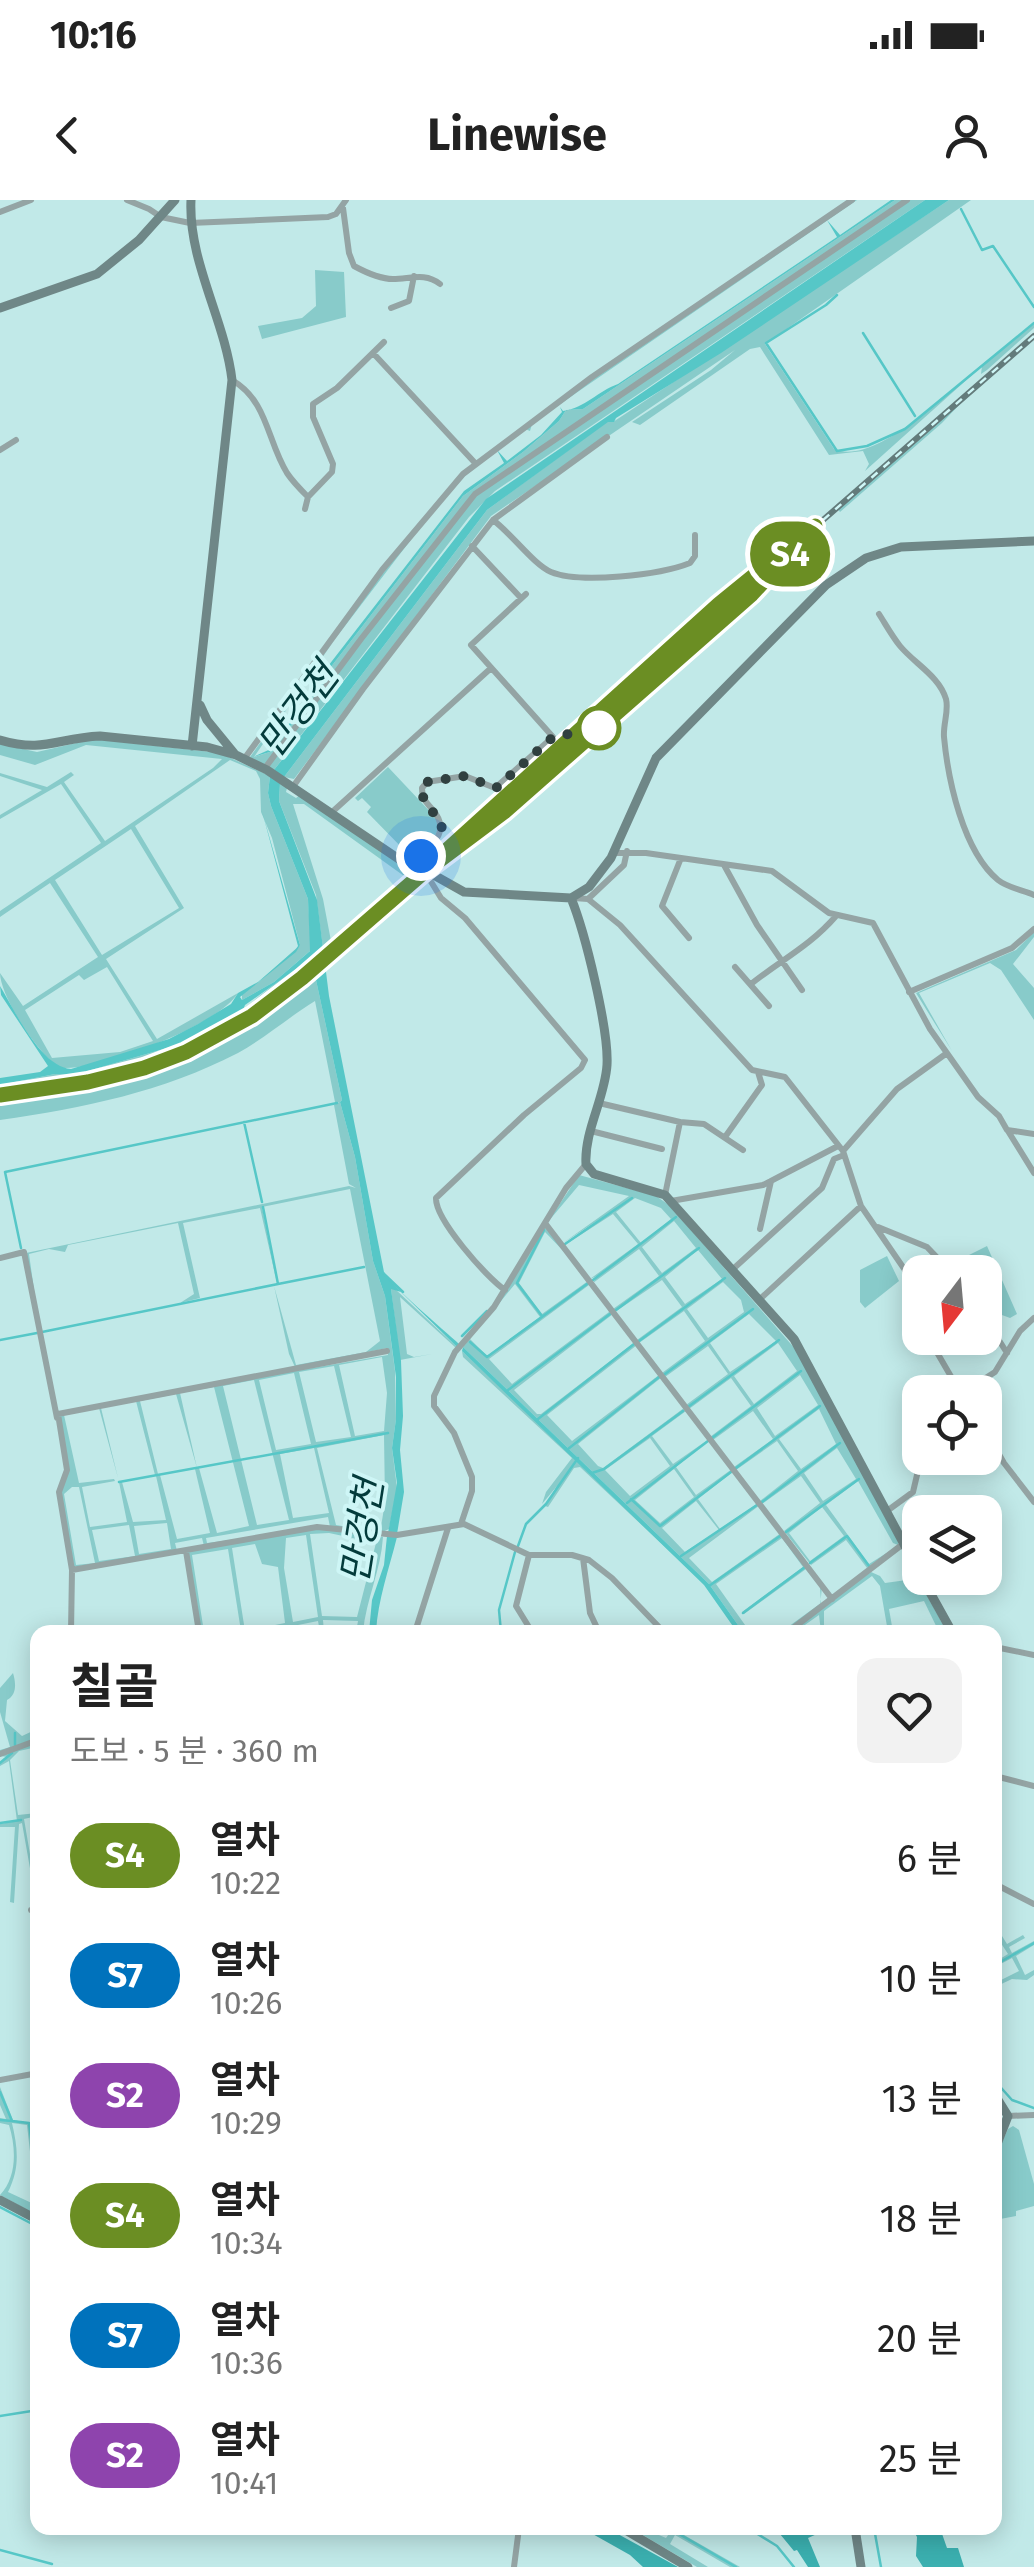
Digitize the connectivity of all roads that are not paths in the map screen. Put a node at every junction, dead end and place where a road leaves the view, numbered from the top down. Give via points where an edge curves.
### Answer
1 (31, 200) edge
2 (127, 200) edge
3 (175, 200) edge
4 (191, 200) edge
5 (852, 200) edge
6 (908, 200) edge
7 (344, 204) edge
8 (0, 212) edge
9 (160, 217) junction
10 (190, 223) junction
11 (414, 276) junction
12 (440, 284) dead end
13 (0, 308) edge
14 (391, 308) dead end
15 (384, 342) dead end
16 (373, 352) junction
17 (232, 380) junction
18 (607, 438) dead end
19 (16, 440) dead end
20 (0, 450) edge
21 (476, 464) junction
22 (308, 497) junction
23 (305, 508) dead end
24 (494, 520) junction
25 (695, 536) dead end
26 (1034, 541) edge
27 (472, 546) junction
28 (879, 614) dead end
29 (490, 669) junction
30 (199, 703) junction
31 (0, 740) edge
32 (192, 746) junction
33 (240, 757) junction
34 (266, 770) junction
35 (290, 786) junction
36 (330, 814) junction
37 (627, 851) junction
38 (613, 852) junction
39 (682, 858) junction
40 (724, 864) junction
41 (409, 867) junction
42 (430, 880) dead end
43 (1034, 895) edge
44 (571, 898) junction
45 (588, 899) junction
46 (836, 916) junction
47 (1034, 929) edge
48 (689, 938) dead end
49 (780, 961) junction
50 (736, 967) dead end
51 (751, 984) junction
52 (802, 990) dead end
53 (909, 992) junction
54 (769, 1006) dead end
55 (947, 1053) junction
56 (758, 1072) junction
57 (598, 1102) junction
58 (680, 1122) junction
59 (1008, 1130) junction
60 (591, 1131) junction
61 (1034, 1134) edge
62 (725, 1137) junction
63 (662, 1149) dead end
64 (743, 1150) dead end
65 (842, 1150) junction
66 (586, 1164) junction
67 (1034, 1173) edge
68 (771, 1181) junction
69 (668, 1198) junction
70 (861, 1206) junction
71 (545, 1223) junction
72 (877, 1227) junction
73 (760, 1229) dead end
74 (935, 1255) edge
75 (0, 1258) edge
76 (902, 1265) edge
77 (732, 1270) junction
78 (504, 1290) junction
79 (759, 1300) junction
80 (1034, 1318) edge
81 (1002, 1347) edge
82 (387, 1350) dead end
83 (1006, 1354) junction
84 (992, 1375) edge
85 (57, 1418) junction
86 (1002, 1460) edge
87 (917, 1475) edge
88 (1034, 1502) edge
89 (886, 1512) junction
90 (461, 1524) junction
91 (448, 1528) junction
92 (902, 1542) edge
93 (902, 1545) edge
94 (186, 1550) junction
95 (530, 1555) junction
96 (583, 1558) junction
97 (72, 1570) junction
98 (932, 1595) edge
99 (832, 1599) junction
100 (71, 1625) edge
101 (198, 1625) edge
102 (417, 1625) edge
103 (528, 1625) edge
104 (596, 1625) edge
105 (657, 1625) edge
106 (797, 1625) edge
107 (948, 1625) edge
108 (1002, 1648) edge
109 (1034, 1655) edge
110 (30, 1743) edge
111 (0, 1754) edge
112 (1002, 1778) edge
113 (1034, 1786) edge
114 (1002, 1888) edge
115 (1034, 1904) edge
116 (30, 2074) edge
117 (0, 2080) edge
118 (1002, 2106) edge
119 (1034, 2115) edge
120 (1008, 2116) junction
121 (1002, 2131) edge
122 (0, 2200) edge
123 (30, 2216) edge
124 (517, 2535) edge
125 (634, 2535) edge
126 (857, 2535) edge
127 (514, 2567) edge
128 (688, 2567) edge
129 (861, 2567) edge

1 - 8 street
2 - 9 street
3 - 9 street
4 - 10 street
5 - 21 street
6 - 34 street via 476,494
7 - 10 street via 328,218
7 - 11 street via 354,266 380,276
9 - 10 street
9 - 13 street via 98,274
10 - 17 street
11 - 12 street
11 - 14 street via 409,300
15 - 16 street
16 - 21 street
16 - 22 street via 312,404 333,464
17 - 22 street via 259,406 286,472
17 - 30 street
18 - 24 street
19 - 20 street
21 - 33 street via 382,570
22 - 23 street
24 - 25 street via 550,572 594,578 690,563
24 - 27 street
26 - 38 street via 901,546 836,577 656,758
27 - 29 street via 524,596 472,645
27 - 35 street
28 - 43 street via 944,695 950,776 972,843 1000,882
29 - 36 street
29 - 41 street via 553,737 496,788 465,776 427,782 423,799 442,828
30 - 32 street
30 - 33 street
31 - 32 street via 25,748 100,736
32 - 33 street
33 - 34 street
34 - 35 street
35 - 36 street
36 - 41 street
37 - 38 street
37 - 39 street
37 - 45 street via 624,865
38 - 44 street via 589,888
39 - 40 street
39 - 48 street via 662,906
40 - 46 street via 772,872
40 - 49 street
41 - 44 street via 464,892
42 - 78 street via 585,1060 436,1198 474,1260
44 - 45 street
44 - 57 street via 604,1030 607,1068
45 - 56 street
46 - 49 street
46 - 53 street via 876,926
47 - 53 street via 1012,948
49 - 51 street
49 - 52 street
50 - 51 street
51 - 54 street
53 - 55 street
55 - 59 street
55 - 65 street via 886,1099
56 - 62 street via 762,1085
56 - 65 street via 785,1077
57 - 58 street
57 - 60 street
58 - 62 street via 704,1124
58 - 69 street
59 - 61 street
59 - 67 street
60 - 63 street
60 - 66 street
62 - 64 street
65 - 68 street
65 - 70 street
65 - 77 street via 822,1188
66 - 69 street via 594,1174
66 - 71 street
68 - 69 street
68 - 73 street
69 - 77 street
70 - 72 street
70 - 79 street
71 - 78 street
71 - 99 street
72 - 74 street
72 - 76 street
75 - 85 street via 24,1252
77 - 79 street
78 - 90 street via 456,1352 434,1396 472,1477
79 - 89 street via 802,1351
80 - 83 street
81 - 83 street
82 - 85 street via 62,1411
83 - 84 street
85 - 97 street via 67,1470 59,1492
86 - 88 street
87 - 89 street via 913,1492
89 - 92 street
90 - 91 street
90 - 95 street
91 - 94 street via 397,1535 317,1528
91 - 102 street
93 - 99 street
94 - 97 street
94 - 101 street
95 - 96 street
95 - 103 street via 516,1606
96 - 104 street
96 - 105 street
97 - 100 street
98 - 107 street
99 - 106 street
108 - 109 street
110 - 111 street
112 - 113 street
114 - 115 street
116 - 117 street
118 - 120 street
119 - 120 street
120 - 121 street
122 - 123 street
124 - 127 street
125 - 128 street
126 - 129 street

